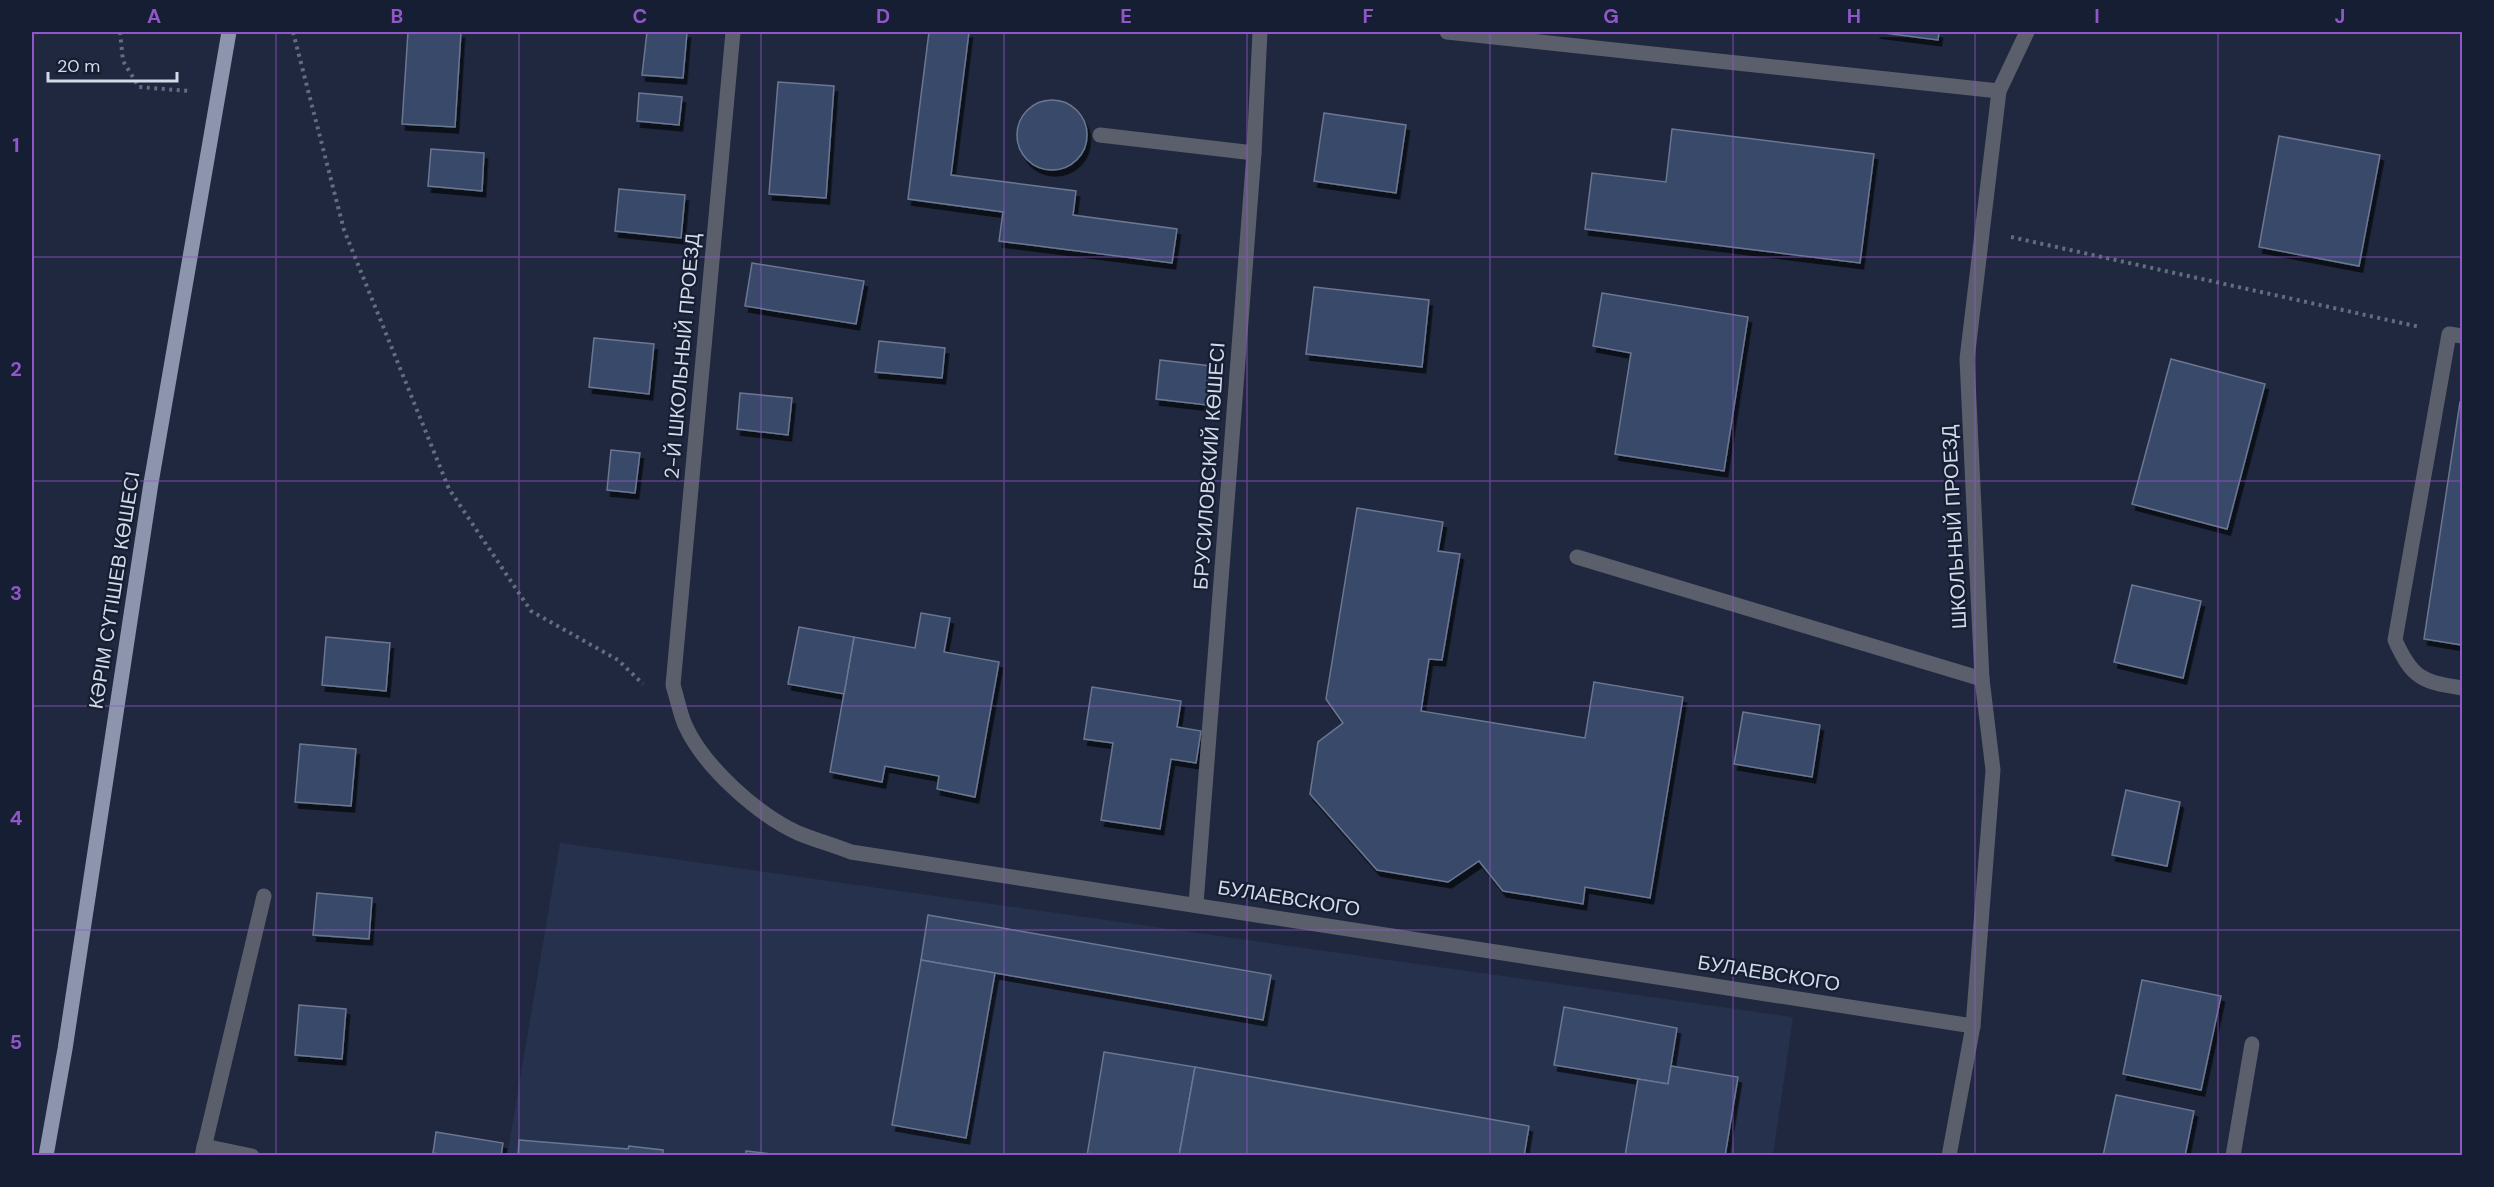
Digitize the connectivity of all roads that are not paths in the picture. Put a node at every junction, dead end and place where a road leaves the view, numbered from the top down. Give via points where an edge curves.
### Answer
1 (230, 32) edge
2 (733, 32) edge
3 (1260, 32) edge
4 (1447, 32) edge
5 (2027, 32) edge
6 (1999, 91) junction
7 (1100, 135) dead end
8 (1254, 153) junction
9 (2456, 335) edge
10 (1577, 557) dead end
11 (1982, 679) junction
12 (673, 685) joint
13 (2463, 688) edge
14 (264, 896) dead end
15 (1196, 904) junction
16 (1973, 1026) junction
17 (2252, 1044) dead end
18 (203, 1151) edge
19 (46, 1155) edge
20 (252, 1155) edge
21 (1949, 1155) edge
22 (2233, 1155) edge

1 - 19 main road, КӘРІМ СҮТІШЕВ КӨШЕСІ via 151,483
2 - 12 street, 2-Й ШКОЛЬНЫЙ ПРОЕЗД
3 - 8 street, БРУСИЛОВСКИЙ КӨШЕСІ
4 - 6 street
5 - 6 street, ШКОЛЬНЫЙ ПРОЕЗД
6 - 11 street, ШКОЛЬНЫЙ ПРОЕЗД via 1967,359
7 - 8 street
8 - 15 street, БРУСИЛОВСКИЙ КӨШЕСІ
9 - 13 street via 2395,640 2417,676
10 - 11 street
11 - 16 street, ШКОЛЬНЫЙ ПРОЕЗД via 1993,770
12 - 15 street, БУЛАЕВСКОГО via 685,724 714,767 764,813 797,832 851,852
14 - 18 street
15 - 16 street, БУЛАЕВСКОГО
16 - 21 street
17 - 22 street
18 - 20 street

